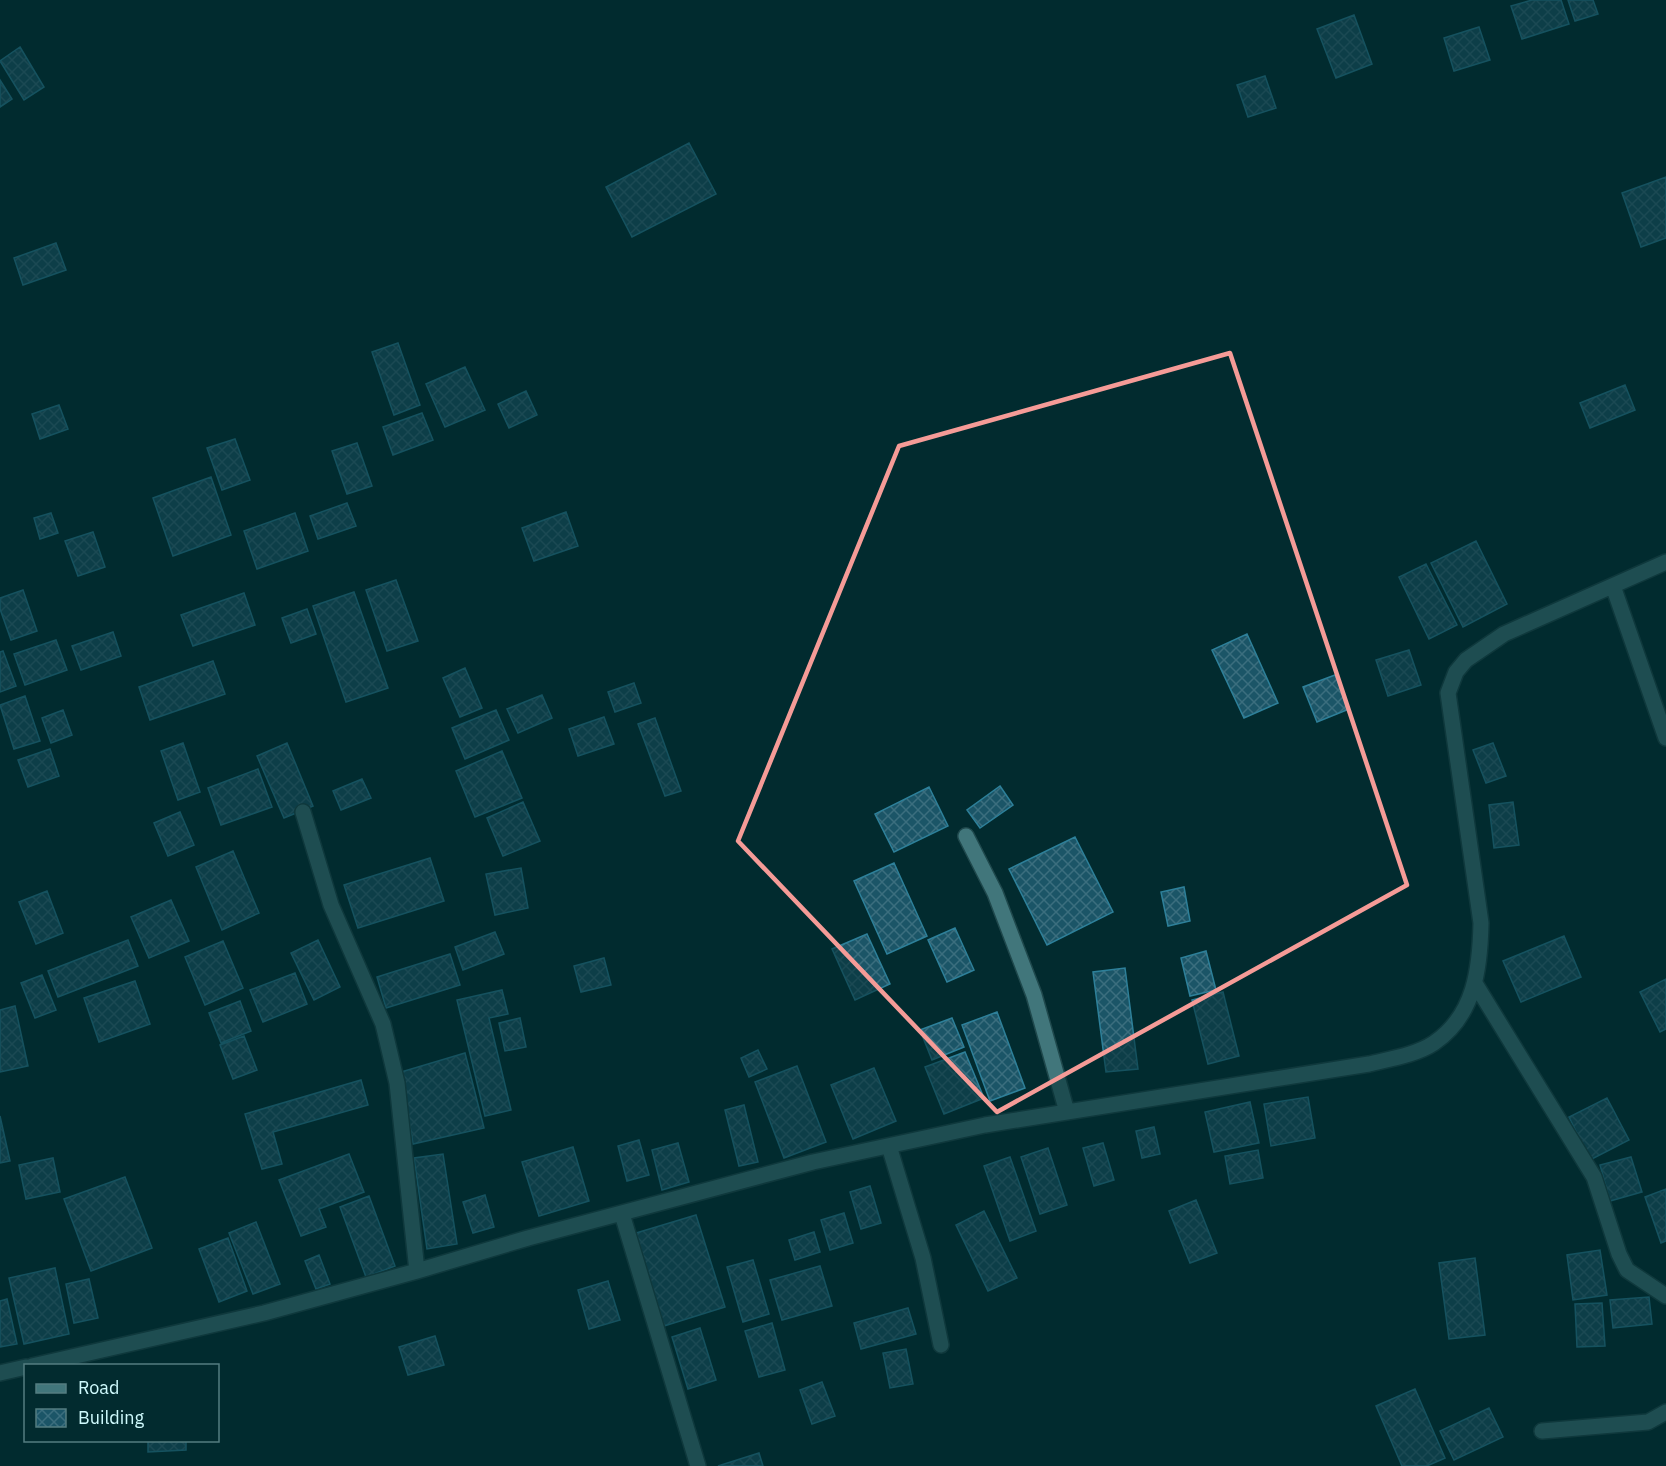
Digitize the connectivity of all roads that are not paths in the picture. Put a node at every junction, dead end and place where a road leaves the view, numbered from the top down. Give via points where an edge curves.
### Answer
1 (1666, 562) edge
2 (1612, 586) junction
3 (1666, 738) edge
4 (303, 812) dead end
5 (966, 836) dead end
6 (1476, 985) junction
7 (1067, 1112) junction
8 (889, 1146) junction
9 (622, 1214) junction
10 (417, 1271) junction
11 (1666, 1296) edge
12 (941, 1345) dead end
13 (36, 1364) edge
14 (24, 1367) edge
15 (0, 1373) edge
16 (1665, 1417) edge
17 (1542, 1431) dead end
18 (698, 1466) edge

1 - 2 street
2 - 3 street
2 - 6 street via 1504,634 1467,660 1456,672 1448,693 1481,923
4 - 10 street via 331,905 383,1024 397,1083
5 - 7 street via 995,893 1034,995
6 - 7 street via 1453,1026 1433,1044 1401,1056 1253,1084
6 - 11 street via 1594,1177 1627,1270
7 - 8 street
8 - 9 street via 813,1162
8 - 12 street via 930,1286
9 - 10 street
9 - 18 street
10 - 13 street via 264,1313
14 - 15 street
16 - 17 street via 1648,1422

